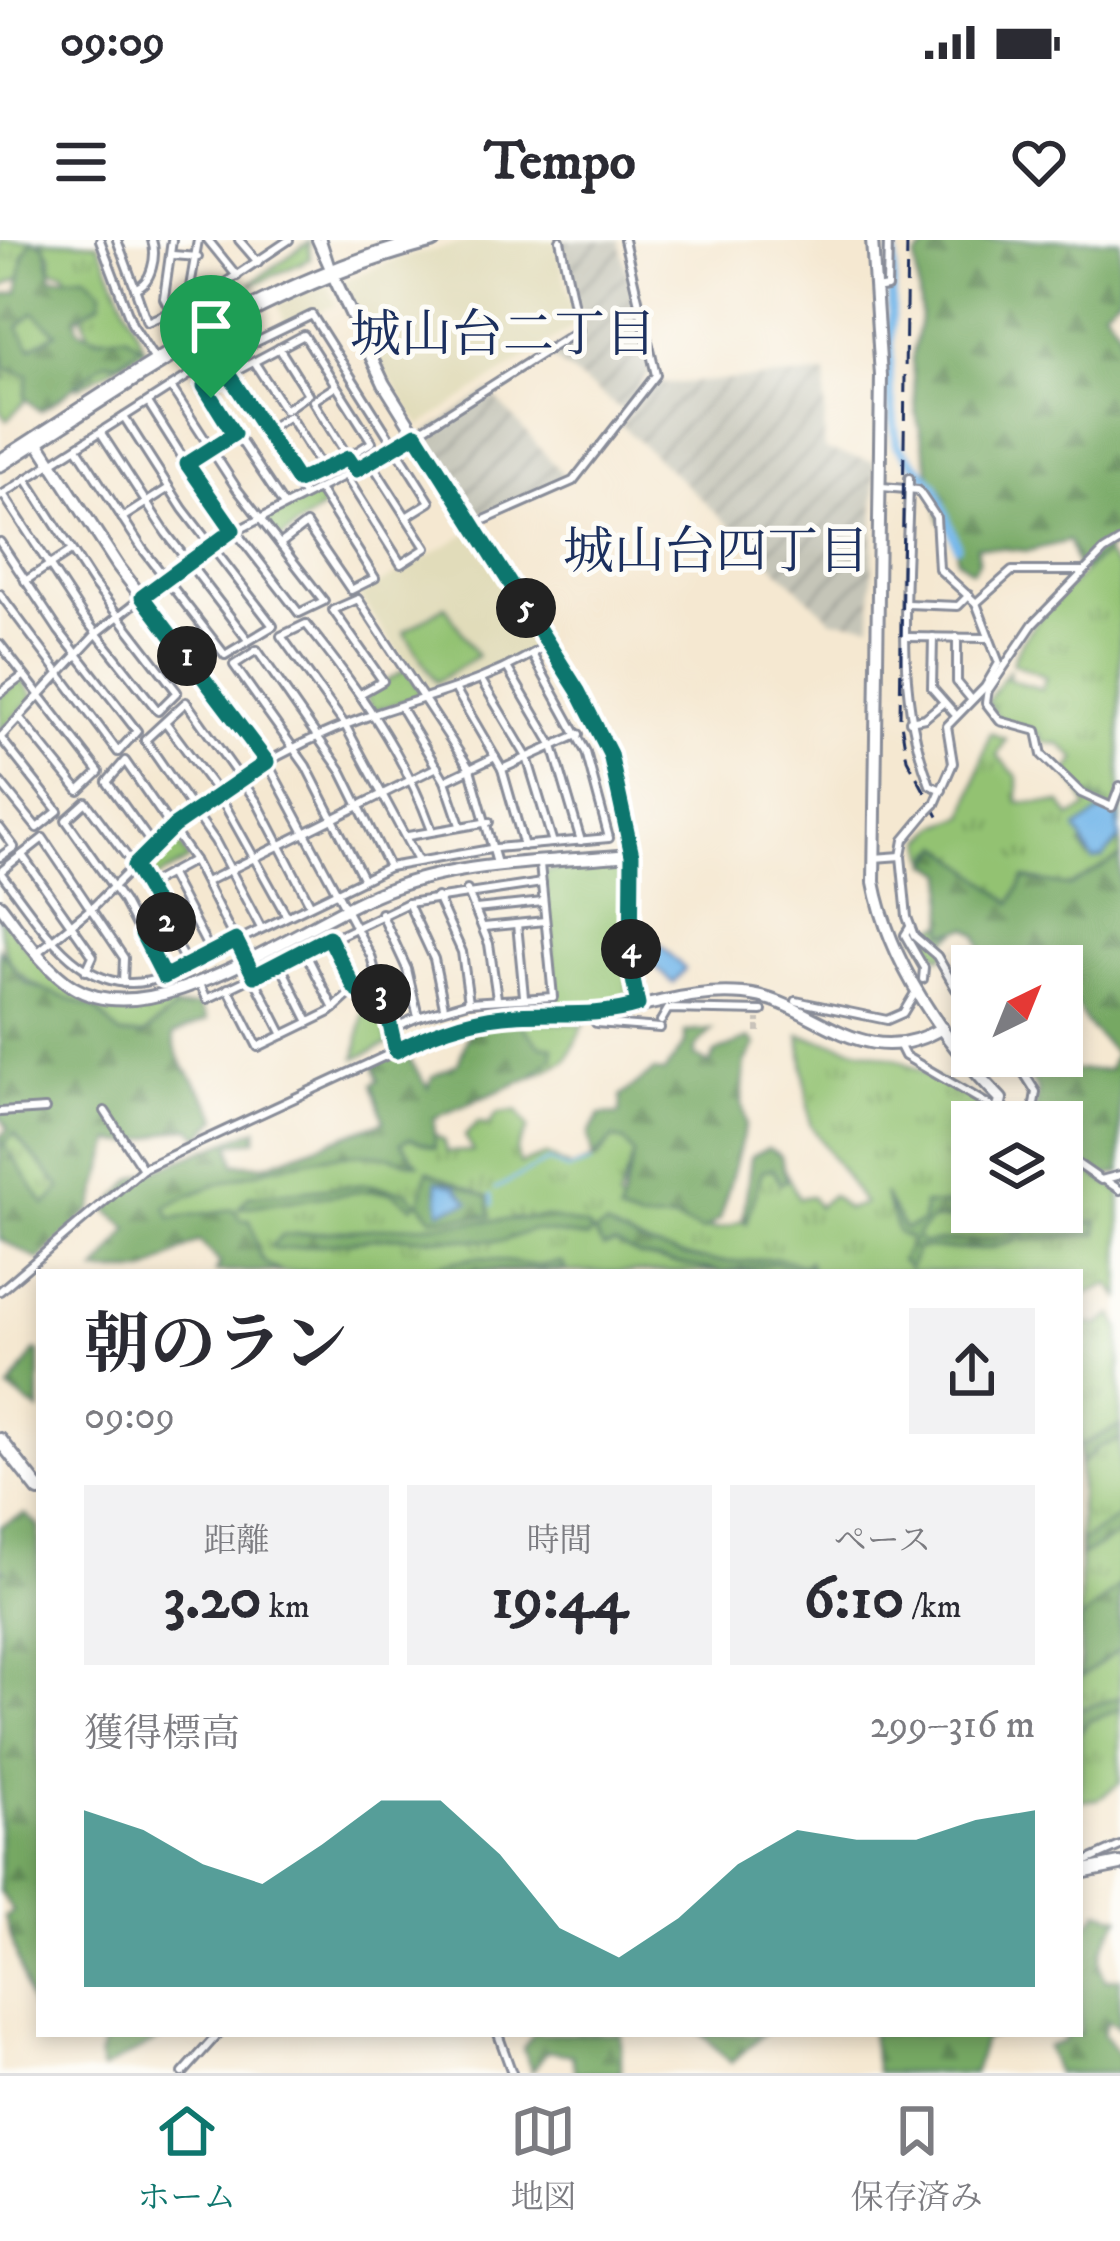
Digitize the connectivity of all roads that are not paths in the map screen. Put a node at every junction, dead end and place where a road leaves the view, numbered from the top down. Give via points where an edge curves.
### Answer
1 (100, 240) edge
2 (117, 240) edge
3 (152, 240) edge
4 (172, 240) edge
5 (198, 240) edge
6 (208, 240) edge
7 (239, 240) edge
8 (271, 240) edge
9 (289, 240) edge
10 (319, 240) edge
11 (402, 240) edge
12 (433, 240) edge
13 (560, 240) edge
14 (624, 240) edge
15 (872, 240) edge
16 (888, 240) edge
17 (277, 248) junction
18 (173, 255) junction
19 (198, 257) junction
20 (258, 262) junction
21 (329, 266) junction
22 (237, 276) junction
23 (135, 288) junction
24 (876, 290) junction
25 (168, 313) junction
26 (182, 343) junction
27 (279, 348) junction
28 (153, 357) junction
29 (254, 362) junction
30 (194, 372) junction
31 (229, 375) junction
32 (204, 386) junction
33 (336, 386) junction
34 (171, 387) junction
35 (148, 403) junction
36 (124, 417) junction
37 (265, 431) junction
38 (101, 432) junction
39 (234, 434) junction
40 (416, 434) junction
41 (35, 437) junction
42 (395, 447) junction
43 (77, 448) junction
44 (210, 449) junction
45 (348, 458) junction
46 (0, 459) edge
47 (371, 462) junction
48 (52, 463) junction
49 (187, 464) junction
50 (323, 470) junction
51 (356, 470) junction
52 (346, 476) junction
53 (26, 479) junction
54 (298, 481) junction
55 (909, 483) junction
56 (880, 487) junction
57 (169, 488) junction
58 (319, 489) junction
59 (2, 495) edge
60 (304, 495) junction
61 (145, 502) junction
62 (284, 504) junction
63 (258, 516) junction
64 (406, 517) junction
65 (122, 518) junction
66 (473, 525) junction
67 (233, 530) junction
68 (1120, 541) edge
69 (0, 542) edge
70 (209, 544) junction
71 (280, 544) junction
72 (71, 551) junction
73 (186, 561) junction
74 (48, 566) junction
75 (1084, 571) junction
76 (165, 578) junction
77 (25, 581) junction
78 (0, 594) edge
79 (969, 595) junction
80 (142, 597) junction
81 (976, 602) junction
82 (907, 604) junction
83 (118, 615) junction
84 (97, 633) junction
85 (907, 637) junction
86 (933, 637) junction
87 (957, 637) junction
88 (986, 638) junction
89 (248, 640) junction
90 (0, 644) edge
91 (548, 644) junction
92 (77, 653) junction
93 (532, 654) junction
94 (507, 669) junction
95 (57, 674) junction
96 (23, 676) junction
97 (482, 681) junction
98 (986, 688) junction
99 (457, 692) junction
100 (0, 693) edge
101 (360, 694) junction
102 (38, 696) junction
103 (971, 699) junction
104 (428, 700) junction
105 (944, 702) junction
106 (401, 708) junction
107 (954, 713) junction
108 (372, 715) junction
109 (20, 718) junction
110 (164, 721) junction
111 (910, 721) junction
112 (346, 725) junction
113 (579, 734) junction
114 (320, 736) junction
115 (0, 738) edge
116 (553, 746) junction
117 (294, 747) junction
118 (495, 757) junction
119 (527, 758) junction
120 (267, 762) junction
121 (437, 767) junction
122 (470, 769) junction
123 (502, 769) junction
124 (241, 777) junction
125 (410, 780) junction
126 (445, 781) junction
127 (0, 782) edge
128 (1120, 786) edge
129 (942, 790) junction
130 (218, 793) junction
131 (383, 794) junction
132 (359, 806) junction
133 (196, 809) junction
134 (335, 818) junction
135 (490, 822) junction
136 (460, 825) junction
137 (174, 826) junction
138 (0, 828) edge
139 (431, 828) junction
140 (308, 831) junction
141 (408, 836) junction
142 (581, 841) junction
143 (553, 843) junction
144 (280, 844) junction
145 (524, 846) junction
146 (154, 847) junction
147 (496, 848) junction
148 (22, 854) junction
149 (632, 855) junction
150 (901, 856) junction
151 (0, 857) edge
152 (256, 857) junction
153 (871, 858) junction
154 (194, 860) junction
155 (418, 860) junction
156 (540, 864) junction
157 (134, 866) junction
158 (388, 867) junction
159 (499, 867) junction
160 (230, 869) junction
161 (170, 873) junction
162 (363, 878) junction
163 (206, 882) junction
164 (542, 883) junction
165 (146, 886) junction
166 (115, 887) junction
167 (338, 890) junction
168 (467, 890) junction
169 (436, 896) junction
170 (543, 902) junction
171 (408, 903) junction
172 (310, 904) junction
173 (0, 905) edge
174 (94, 906) junction
175 (346, 907) junction
176 (476, 909) junction
177 (381, 913) junction
178 (286, 915) junction
179 (545, 921) junction
180 (166, 922) junction
181 (73, 924) junction
182 (517, 924) junction
183 (355, 925) junction
184 (484, 927) junction
185 (910, 927) junction
186 (261, 928) junction
187 (142, 934) junction
188 (329, 937) junction
189 (52, 940) junction
190 (236, 940) junction
191 (304, 950) junction
192 (38, 953) junction
193 (211, 953) junction
194 (245, 958) junction
195 (279, 962) junction
196 (187, 965) junction
197 (86, 971) junction
198 (254, 976) junction
199 (164, 977) junction
200 (923, 979) dead end
201 (951, 980) edge
202 (199, 982) junction
203 (123, 983) junction
204 (411, 987) junction
205 (228, 988) junction
206 (355, 989) junction
207 (915, 993) dead end
208 (383, 994) junction
209 (524, 996) junction
210 (497, 998) junction
211 (796, 1001) dead end
212 (469, 1002) junction
213 (638, 1005) junction
214 (444, 1008) junction
215 (334, 1009) junction
216 (760, 1014) dead end
217 (592, 1015) junction
218 (418, 1017) junction
219 (309, 1022) junction
220 (942, 1028) junction
221 (391, 1029) junction
222 (284, 1035) junction
223 (899, 1044) junction
224 (396, 1051) junction
225 (986, 1101) edge
226 (1002, 1101) edge
227 (45, 1109) dead end
228 (105, 1111) dead end
229 (0, 1112) edge
230 (1083, 1166) edge
231 (143, 1169) junction
232 (1120, 1175) edge
233 (1105, 1180) junction
234 (1120, 1190) edge
235 (0, 1291) edge
236 (0, 1440) edge
237 (13, 1458) junction
238 (0, 1468) edge
239 (36, 1486) edge
240 (1120, 1846) edge
241 (1120, 1864) edge
242 (1083, 1866) edge
243 (1083, 1868) edge
244 (215, 2037) edge
245 (500, 2037) edge
246 (183, 2073) edge
247 (512, 2073) edge

1 - 28 street
2 - 23 street
3 - 23 street via 155,257
4 - 18 street
5 - 19 street
6 - 22 street
7 - 20 street
8 - 17 street
9 - 17 street
10 - 21 street
11 - 21 highway
12 - 21 highway
13 - 40 street via 579,330
14 - 66 street via 656,375 573,481
15 - 24 street
16 - 24 street via 887,286
17 - 20 street
18 - 19 street
18 - 25 street via 163,290
19 - 22 street via 190,287 195,303
20 - 22 street
21 - 26 highway
21 - 40 street via 367,353
23 - 25 street via 148,323
24 - 56 street
25 - 26 street
26 - 28 highway
26 - 30 street
26 - 41 highway
27 - 29 street
27 - 29 street via 308,394 285,410
27 - 33 street via 304,335
28 - 41 highway
29 - 31 street
30 - 32 street
30 - 34 street
30 - 42 street via 312,315
31 - 32 street
31 - 37 street
32 - 39 street
33 - 45 street via 313,401
33 - 45 street via 372,442
34 - 35 street
34 - 44 street
35 - 36 street
35 - 49 street
36 - 38 street
36 - 57 street
37 - 50 street via 289,416
37 - 54 street
38 - 43 street
38 - 61 street
39 - 44 street
39 - 62 street
40 - 42 street
40 - 66 street
41 - 46 highway
41 - 48 street
42 - 47 street
42 - 64 street via 430,502
43 - 48 street
43 - 65 street
44 - 49 street
44 - 63 street
45 - 50 street
45 - 51 street
47 - 51 street
47 - 64 street
48 - 53 street
48 - 80 street
49 - 67 street
50 - 54 street
51 - 52 street
52 - 58 street
52 - 64 street via 401,563 426,548
53 - 59 street
53 - 72 street
54 - 60 street
55 - 56 street
55 - 79 street via 933,506 941,573
55 - 82 street
56 - 153 street
57 - 61 street
57 - 70 street
58 - 60 street
58 - 71 street via 375,578 351,590 306,524
59 - 74 street
60 - 62 street
61 - 65 street
61 - 73 street
62 - 63 street
63 - 67 street
63 - 71 street
65 - 76 street
66 - 91 street
67 - 70 street
67 - 71 street via 299,613 324,601
68 - 75 street
69 - 77 street
70 - 73 street
70 - 89 street via 273,626
72 - 74 street
72 - 83 street
73 - 76 street
73 - 89 street
74 - 77 street
74 - 84 street
75 - 81 street via 1012,572
75 - 98 street
76 - 80 street
76 - 89 street via 225,656
77 - 92 street
78 - 95 street
79 - 81 street
79 - 82 street via 958,606
80 - 83 street
80 - 120 street
81 - 88 street
82 - 85 street
83 - 84 street
83 - 84 street via 177,692 158,711
84 - 92 street
85 - 86 street
85 - 111 street
86 - 87 street
86 - 105 street via 932,688
87 - 88 street
87 - 103 street via 957,682
88 - 98 street via 999,666
90 - 96 street
91 - 93 street
91 - 149 street via 610,754
92 - 95 street
92 - 95 street via 137,731 118,752
93 - 94 street
93 - 113 street
94 - 97 street
94 - 116 street
95 - 102 street
96 - 100 street
96 - 102 street
97 - 99 street
97 - 119 street
98 - 103 street
98 - 128 street via 995,716 1039,733 1042,755 1082,793 1112,807
99 - 104 street
99 - 118 street
101 - 104 street via 382,681 333,610 358,599
101 - 108 street
101 - 112 street via 306,624 281,636
102 - 109 street
102 - 109 street via 99,772 79,791
103 - 107 street
104 - 106 street
104 - 122 street
105 - 107 street
105 - 111 street
106 - 108 street
106 - 121 street
107 - 129 street
108 - 112 street
108 - 125 street
109 - 115 street
110 - 124 street via 186,702
110 - 130 street
110 - 133 street via 145,740
111 - 129 street via 931,785
112 - 114 street
112 - 131 street
113 - 116 street
113 - 142 street via 609,838
114 - 117 street
114 - 117 street via 257,650 233,665
114 - 132 street
115 - 127 street via 58,811 37,828
116 - 119 street
116 - 142 street
117 - 120 street
117 - 134 street
118 - 122 street
118 - 123 street
119 - 123 street
119 - 143 street
120 - 124 street
120 - 140 street
121 - 125 street
121 - 126 street
122 - 126 street
122 - 135 street
123 - 145 street
124 - 130 street
124 - 144 street
125 - 131 street
125 - 139 street
126 - 136 street
129 - 150 street, bridge
130 - 133 street
130 - 152 street
131 - 132 street
131 - 141 street
132 - 134 street
132 - 158 street
133 - 137 street
133 - 160 street
134 - 140 street
134 - 162 street
135 - 136 street
135 - 147 street
136 - 139 street
137 - 146 street
137 - 146 street via 125,761 106,782
137 - 154 street
138 - 151 street via 14,847
139 - 141 street
140 - 144 street
140 - 167 street
141 - 155 street
142 - 143 street
143 - 145 street
144 - 152 street
144 - 172 street
145 - 147 street
146 - 157 street
147 - 155 street
147 - 159 street
148 - 174 street via 43,838
148 - 181 street
148 - 189 street via 0,872
149 - 156 street
149 - 213 street
150 - 153 street
150 - 185 street
152 - 160 street
152 - 178 street
153 - 220 street via 886,927
154 - 161 street
154 - 163 street
155 - 158 street
156 - 159 street
156 - 164 street
157 - 165 street
157 - 166 street
157 - 166 street via 86,802 66,820
158 - 162 street
159 - 175 street via 399,885
160 - 163 street
160 - 186 street
161 - 165 street
161 - 193 street
162 - 167 street
163 - 190 street
164 - 168 street
164 - 170 street
165 - 180 street
166 - 174 street
166 - 187 street
167 - 172 street
167 - 175 street
168 - 169 street
168 - 176 street
169 - 171 street
169 - 212 street via 462,952
170 - 176 street
170 - 179 street
171 - 177 street
171 - 214 street via 434,959
172 - 178 street
173 - 192 street
174 - 181 street
174 - 203 street via 124,958
175 - 183 street
175 - 194 street
176 - 184 street
177 - 183 street
177 - 204 street
178 - 186 street
179 - 182 street
179 - 209 street via 553,997
180 - 187 street
180 - 196 street
181 - 189 street
181 - 197 street via 93,956
182 - 184 street
182 - 209 street
183 - 188 street
183 - 208 street
184 - 210 street
185 - 200 street via 905,935
185 - 201 street
186 - 190 street
187 - 199 street
188 - 191 street
188 - 206 street
189 - 192 street
189 - 197 street
190 - 193 street
190 - 194 street
191 - 195 street
191 - 215 street
192 - 202 street via 75,988 110,1001 155,1000
193 - 196 street
194 - 198 street
194 - 202 street
195 - 198 street
195 - 219 street
196 - 199 street
197 - 203 street
198 - 205 street
198 - 222 street
199 - 203 street
202 - 205 street via 207,999
204 - 208 street
204 - 218 street
205 - 222 street via 258,1047
206 - 208 street
206 - 215 street
207 - 211 street via 903,1013 887,1020
208 - 221 street
209 - 210 street
210 - 212 street
212 - 214 street
213 - 217 street
213 - 223 street via 752,994 817,1024
214 - 218 street
215 - 219 street
216 - 217 street via 668,1009 660,1024 596,1024
217 - 224 street via 477,1020
218 - 221 street
219 - 222 street
220 - 223 street
220 - 226 street
221 - 224 street
223 - 225 street via 904,1056
224 - 231 street
227 - 229 street
228 - 231 street
230 - 233 street
231 - 235 street
232 - 233 street
233 - 234 street
236 - 237 main road
237 - 238 street
237 - 239 main road
240 - 242 street
241 - 243 main road
244 - 246 street
245 - 247 street

